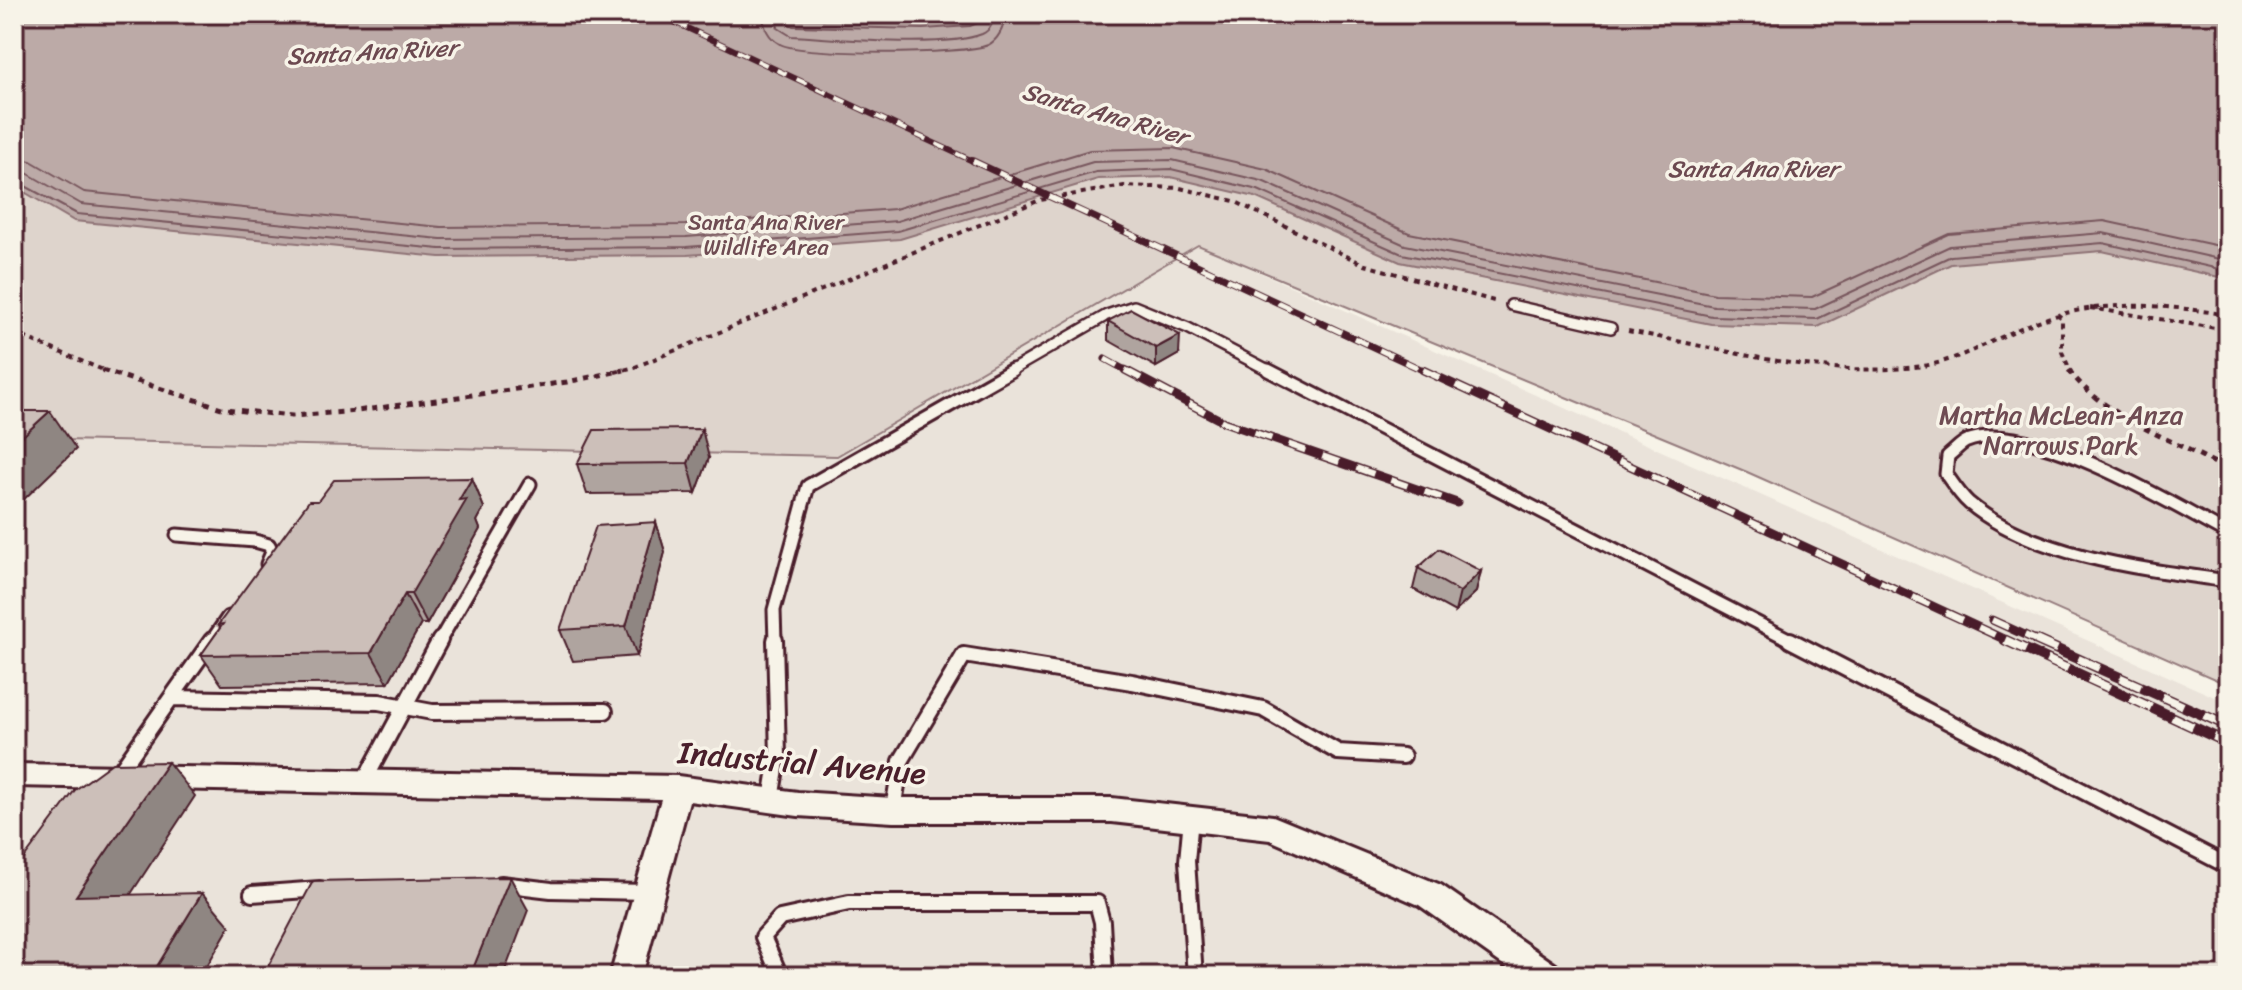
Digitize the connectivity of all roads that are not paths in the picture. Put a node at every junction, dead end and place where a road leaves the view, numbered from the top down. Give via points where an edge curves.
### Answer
1 (1511, 305) dead end
2 (1611, 328) dead end
3 (530, 484) dead end
4 (2228, 534) edge
5 (177, 535) dead end
6 (260, 573) edge
7 (2228, 581) edge
8 (234, 609) edge
9 (171, 698) junction
10 (404, 707) junction
11 (605, 711) dead end
12 (1403, 756) dead end
13 (14, 775) edge
14 (118, 775) junction
15 (365, 780) junction
16 (678, 788) junction
17 (99, 800) edge
18 (771, 800) junction
19 (893, 810) junction
20 (1191, 818) junction
21 (2228, 866) edge
22 (479, 881) edge
23 (343, 888) edge
24 (652, 892) junction
25 (252, 894) dead end
26 (626, 976) edge
27 (780, 976) edge
28 (1105, 976) edge
29 (1195, 976) edge
30 (1545, 976) edge

1 - 2 lane
3 - 10 lane
4 - 7 lane via 2110,470 2040,445 2001,438 1967,441 1948,456 1946,474 1969,503 1996,522 2117,562
5 - 6 lane via 269,545 272,552
8 - 9 lane
9 - 10 lane via 379,702
9 - 14 lane
10 - 11 lane via 432,712
10 - 15 lane
12 - 19 lane via 1338,752 1263,709 964,655 901,761
13 - 14 street, Industrial Avenue
14 - 15 street, Industrial Avenue
14 - 17 street
15 - 16 street, Industrial Avenue
16 - 18 street, Industrial Avenue
16 - 24 street
18 - 19 street, Industrial Avenue
18 - 21 lane via 778,756 774,610 808,486 1093,322 1134,306 1368,420
19 - 20 street, Industrial Avenue via 1112,810
20 - 29 lane via 1187,861
20 - 30 street, Industrial Avenue via 1273,828 1430,895
22 - 24 lane via 551,890
23 - 25 lane
24 - 26 street
27 - 28 lane via 763,937 780,918 849,903 1097,903

